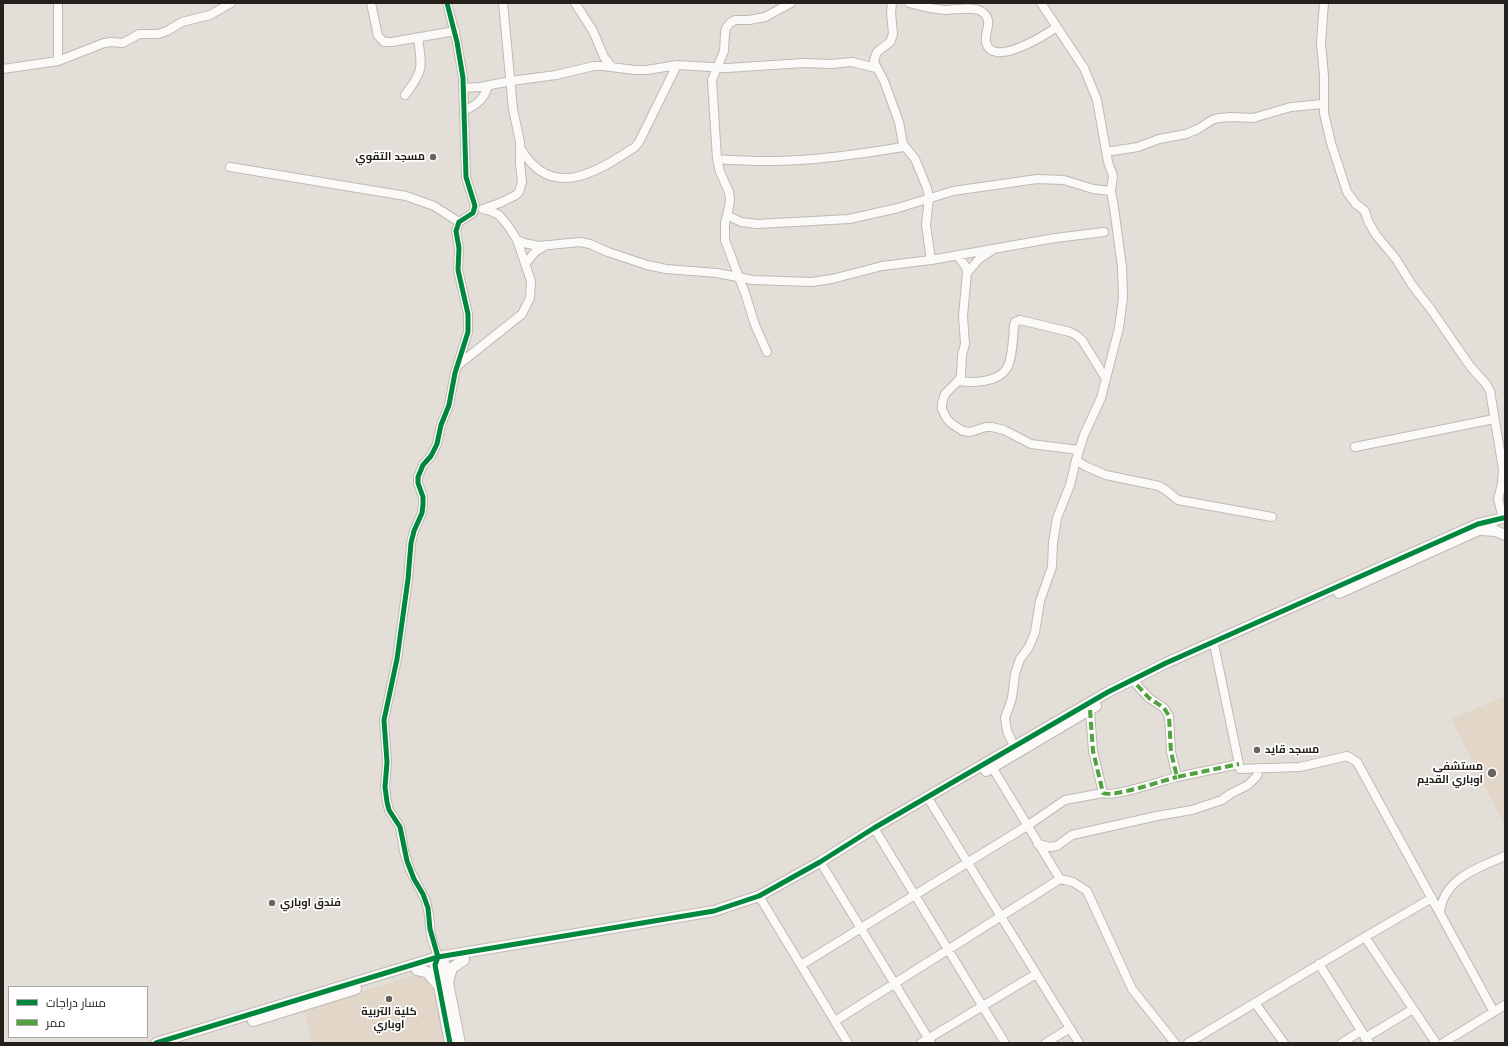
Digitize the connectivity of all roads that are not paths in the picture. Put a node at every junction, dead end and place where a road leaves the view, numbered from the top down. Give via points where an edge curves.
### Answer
1 (58, 3) edge
2 (221, 3) edge
3 (231, 3) edge
4 (371, 3) edge
5 (446, 3) edge
6 (503, 3) edge
7 (575, 3) edge
8 (791, 3) edge
9 (892, 3) edge
10 (1041, 3) edge
11 (1324, 3) edge
12 (913, 4) edge
13 (217, 12) junction
14 (1057, 27) junction
15 (455, 32) junction
16 (418, 38) junction
17 (58, 60) junction
18 (677, 65) junction
19 (612, 67) junction
20 (717, 68) junction
21 (876, 68) junction
22 (3, 69) edge
23 (511, 80) junction
24 (488, 86) junction
25 (464, 88) junction
26 (405, 95) dead end
27 (1323, 104) junction
28 (464, 110) junction
29 (904, 147) junction
30 (521, 149) junction
31 (1106, 152) junction
32 (717, 159) junction
33 (230, 167) dead end
34 (1111, 191) junction
35 (929, 198) junction
36 (479, 209) junction
37 (727, 215) junction
38 (459, 222) junction
39 (1104, 232) dead end
40 (518, 240) junction
41 (547, 245) junction
42 (995, 248) junction
43 (957, 255) junction
44 (931, 260) junction
45 (526, 263) junction
46 (967, 274) junction
47 (738, 278) junction
48 (767, 352) dead end
49 (458, 366) junction
50 (1106, 379) junction
51 (958, 381) junction
52 (1494, 419) junction
53 (1356, 447) dead end
54 (1079, 450) junction
55 (1076, 460) junction
56 (1504, 469) edge
57 (1272, 517) dead end
58 (1504, 522) edge
59 (1481, 530) junction
60 (1505, 535) edge
61 (1215, 649) junction
62 (1137, 685) junction
63 (1090, 710) junction
64 (1014, 746) junction
65 (1239, 764) junction
66 (992, 768) junction
67 (1259, 768) junction
68 (1177, 777) junction
69 (1103, 793) junction
70 (931, 803) junction
71 (1027, 826) junction
72 (876, 831) junction
73 (1038, 844) junction
74 (1505, 856) edge
75 (968, 862) junction
76 (824, 868) junction
77 (1060, 879) junction
78 (915, 895) junction
79 (761, 898) junction
80 (1432, 898) junction
81 (1440, 912) junction
82 (1001, 917) junction
83 (861, 928) junction
84 (1365, 937) junction
85 (949, 950) junction
86 (464, 960) junction
87 (439, 962) junction
88 (1319, 964) junction
89 (801, 965) junction
90 (417, 970) junction
91 (1036, 974) junction
92 (895, 984) junction
93 (444, 986) junction
94 (1255, 1003) junction
95 (1505, 1005) edge
96 (983, 1006) junction
97 (1413, 1009) junction
98 (1494, 1012) junction
99 (835, 1022) junction
100 (1070, 1028) junction
101 (1365, 1037) edge
102 (927, 1042) edge
103 (156, 1043) edge
104 (180, 1043) edge
105 (450, 1043) edge
106 (460, 1043) edge
107 (848, 1043) edge
108 (1005, 1043) edge
109 (1046, 1043) edge
110 (1079, 1043) edge
111 (1175, 1043) edge
112 (1190, 1043) edge
113 (1284, 1043) edge
114 (1342, 1043) edge
115 (1436, 1043) edge
116 (1443, 1043) edge

1 - 17 street
2 - 13 street
3 - 13 street
4 - 16 street via 380,39 388,42
5 - 15 street
6 - 23 street
7 - 19 street
8 - 20 street via 765,17 735,20 730,23 726,28 724,51
9 - 21 street via 893,34 890,42 875,56
10 - 14 street
11 - 27 street via 1321,43
12 - 14 street via 943,10 975,9 981,12 989,22 986,40 988,45 991,50 1001,53 1020,47
13 - 17 street via 202,18 185,20 162,33 139,34 123,43 104,43
14 - 31 street via 1084,68 1093,89
15 - 16 street
15 - 25 street
16 - 26 street via 421,69
17 - 22 street
18 - 19 street via 635,70
18 - 20 street
18 - 30 street via 639,142 600,168 572,178 551,176 535,167
19 - 23 street via 594,66 556,75
20 - 21 street via 852,62
20 - 32 street via 711,87
21 - 29 street via 884,81 899,122
23 - 24 street
23 - 30 street via 513,109
24 - 25 street
24 - 28 street via 480,101
25 - 28 street
27 - 31 street via 1291,107 1253,118 1219,118 1186,134 1165,137 1138,147
27 - 52 street via 1327,130 1347,192 1365,211 1371,228 1396,259 1470,366 1486,384 1492,399
28 - 36 street via 466,177
29 - 32 street via 799,160
29 - 35 street via 916,159
30 - 36 street via 522,182 519,192 508,200
31 - 34 street via 1113,176
32 - 37 street via 729,192
33 - 38 street via 406,196 434,206
34 - 35 street via 1093,189 1064,180 1038,178 953,191
34 - 50 street via 1122,267 1123,298 1119,328
35 - 37 street via 882,213 832,220 749,223
35 - 44 street via 926,225
36 - 38 street
36 - 40 street via 499,215
37 - 47 street via 724,227 725,240
38 - 49 street via 456,231 459,248 458,270 469,323
39 - 42 street
40 - 41 street via 532,245
40 - 45 street
41 - 45 street via 535,252
41 - 47 street via 580,242 657,267 717,273
42 - 43 street
42 - 46 street via 979,259
43 - 44 street
43 - 46 street via 966,267
44 - 47 street via 882,266 822,281
45 - 49 street via 531,290 524,310
46 - 51 street via 962,316 965,344 961,376
47 - 48 street
49 - 87 street via 437,444 422,466 418,477 423,497 422,513 411,543 397,659 384,728 387,802 400,828 410,870 426,901 431,936
50 - 51 street via 1082,340 1076,335 1020,320 1014,325 1009,361 1004,372 987,380
50 - 54 street via 1101,398
51 - 54 street via 946,394 942,404 947,419 957,428 970,432 992,427 1004,430 1031,444
52 - 53 street
52 - 56 street
54 - 55 street
55 - 57 street via 1106,475 1159,486 1178,500
55 - 64 street via 1070,485 1057,518 1052,567 1040,601 1035,632 1020,659 1005,718 1006,731
56 - 58 street via 1498,499
58 - 59 street
58 - 64 street via 1478,524 1166,663 1108,692
59 - 60 street via 1496,531
59 - 61 street
61 - 62 street
61 - 65 street
62 - 63 street
62 - 68 street via 1149,698 1164,708 1169,716 1171,752
63 - 66 street
63 - 69 street via 1093,751
64 - 72 street
65 - 67 street via 1240,769
65 - 68 street
66 - 70 street
66 - 71 street
67 - 73 street via 1257,776 1248,786 1222,800 1192,810 1072,835 1056,846
67 - 80 street via 1300,767 1347,756 1357,762
68 - 69 street via 1107,795
69 - 71 street via 1065,800
70 - 72 street
70 - 75 street
71 - 73 street
71 - 75 street
72 - 76 street
72 - 78 street
72 - 79 street
73 - 77 street
74 - 81 street via 1476,869 1448,888
75 - 78 street
75 - 82 street
76 - 79 street
76 - 83 street
77 - 82 street
77 - 111 street via 1073,882 1087,891 1132,989
78 - 83 street
78 - 85 street
79 - 86 street via 716,918
79 - 87 street via 714,912
79 - 89 street
80 - 81 street
80 - 84 street
81 - 98 street
82 - 85 street
82 - 91 street
83 - 89 street
83 - 92 street
84 - 88 street
84 - 97 street
85 - 92 street
85 - 96 street
86 - 87 street
86 - 93 street via 452,968
87 - 90 street
87 - 93 street
87 - 103 street
88 - 94 street
88 - 101 street
89 - 99 street
90 - 93 street via 427,972
90 - 104 street
91 - 96 street
91 - 100 street
92 - 99 street
92 - 102 street
93 - 105 street
93 - 106 street
94 - 112 street
94 - 113 street
95 - 98 street
96 - 102 street
96 - 108 street
97 - 101 street
97 - 115 street
98 - 116 street
99 - 107 street
100 - 109 street
100 - 110 street
101 - 114 street

